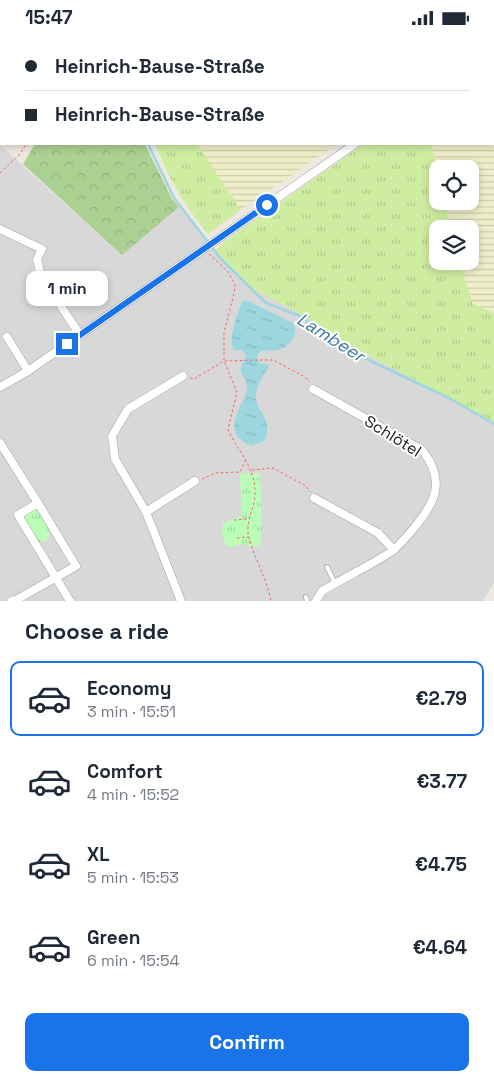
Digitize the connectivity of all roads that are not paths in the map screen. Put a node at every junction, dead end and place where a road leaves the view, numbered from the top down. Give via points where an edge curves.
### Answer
1 (354, 145) edge
2 (0, 229) edge
3 (80, 335) junction
4 (7, 337) dead end
5 (28, 371) junction
6 (183, 376) road end
7 (0, 387) edge
8 (313, 389) road end
9 (0, 443) edge
10 (195, 481) road end
11 (314, 498) road end
12 (38, 503) junction
13 (146, 512) junction
14 (394, 550) junction
15 (327, 567) dead end
16 (56, 578) junction
17 (335, 583) junction
18 (12, 601) edge
19 (70, 601) edge
20 (181, 601) edge
21 (316, 601) edge

1 - 3 street
2 - 3 street via 42,249 37,259 41,276
3 - 5 street
4 - 5 street
5 - 7 street
6 - 13 street via 128,409 112,437 115,459
8 - 14 street, Schlötel via 406,439 430,460 436,489 430,507
9 - 12 street
10 - 13 street
11 - 14 street via 378,533
12 - 16 street via 76,566
12 - 16 street via 18,515
13 - 20 street
14 - 17 street, Schlötel
15 - 17 lane
16 - 18 street
16 - 19 street
17 - 21 street, Schlötel via 322,591

